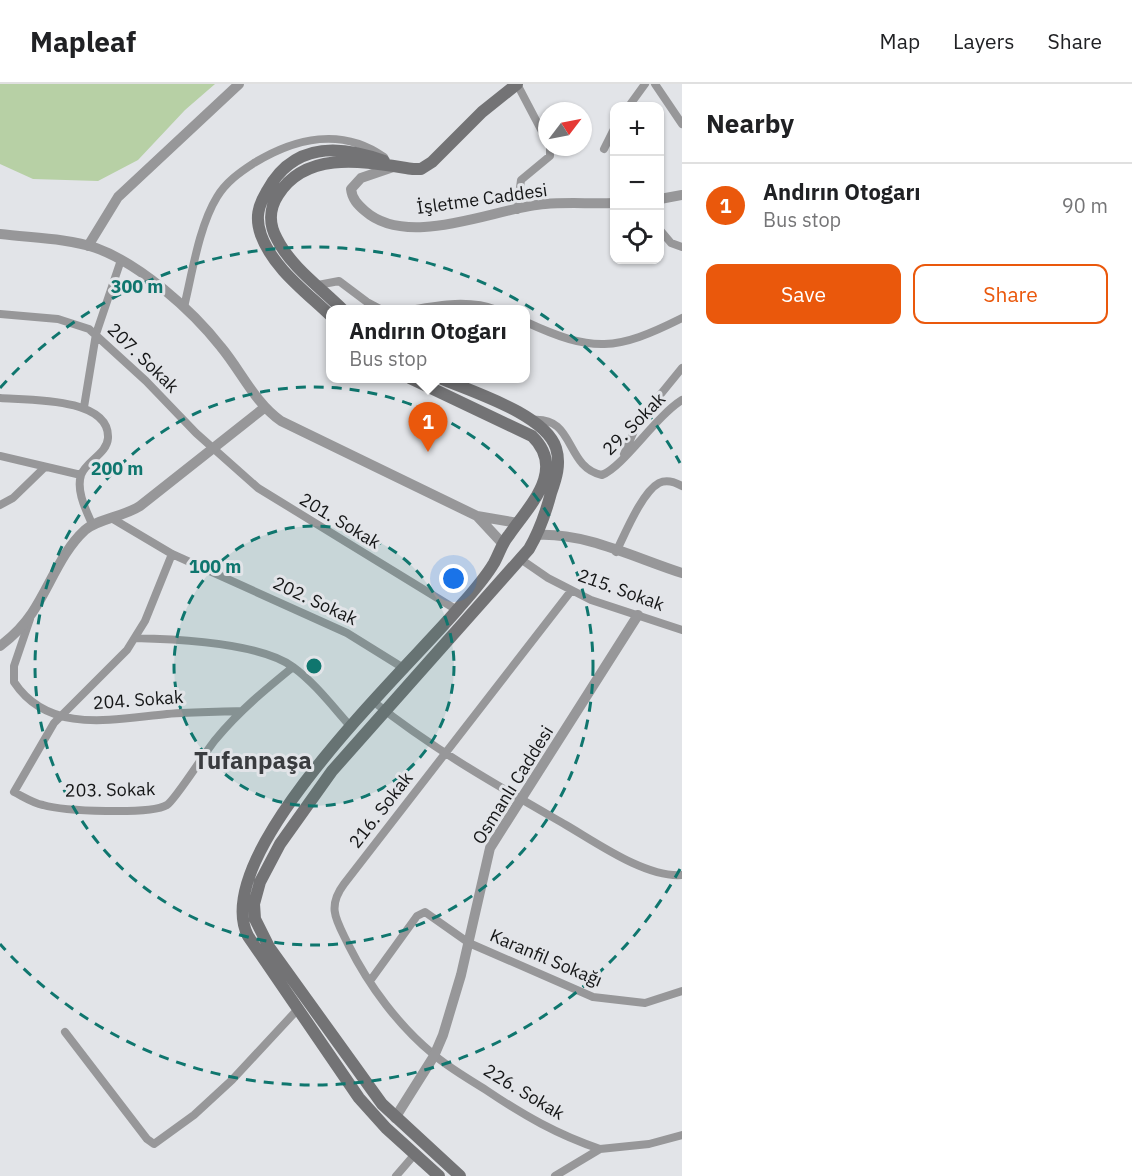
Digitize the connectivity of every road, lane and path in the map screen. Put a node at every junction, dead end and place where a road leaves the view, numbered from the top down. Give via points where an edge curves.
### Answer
1 (239, 84) edge
2 (517, 84) edge
3 (645, 84) edge
4 (655, 84) edge
5 (632, 102) edge
6 (538, 124) edge
7 (682, 124) edge
8 (610, 138) edge
9 (604, 149) dead end
10 (550, 156) edge
11 (396, 166) junction
12 (682, 195) edge
13 (664, 198) edge
14 (610, 203) edge
15 (517, 210) junction
16 (0, 234) edge
17 (664, 235) edge
18 (88, 246) junction
19 (682, 247) edge
20 (121, 260) junction
21 (318, 285) junction
22 (339, 305) edge
23 (373, 305) edge
24 (450, 305) edge
25 (467, 305) edge
26 (184, 308) junction
27 (326, 311) edge
28 (0, 314) edge
29 (682, 318) edge
30 (530, 324) edge
31 (96, 334) junction
32 (682, 368) edge
33 (421, 383) edge
34 (452, 383) edge
35 (0, 398) edge
36 (682, 400) edge
37 (84, 407) junction
38 (264, 408) junction
39 (530, 420) junction
40 (214, 448) junction
41 (0, 456) edge
42 (623, 457) junction
43 (45, 467) junction
44 (81, 476) junction
45 (682, 486) edge
46 (0, 505) edge
47 (477, 516) junction
48 (113, 519) junction
49 (519, 523) junction
50 (92, 524) junction
51 (536, 535) junction
52 (503, 544) junction
53 (616, 552) junction
54 (172, 554) junction
55 (519, 558) junction
56 (682, 573) edge
57 (571, 591) junction
58 (457, 610) junction
59 (32, 613) junction
60 (638, 615) junction
61 (682, 630) edge
62 (135, 638) junction
63 (0, 646) edge
64 (293, 667) junction
65 (405, 669) junction
66 (374, 702) junction
67 (241, 711) junction
68 (386, 712) junction
69 (61, 716) junction
70 (351, 727) junction
71 (445, 754) junction
72 (522, 800) junction
73 (682, 875) edge
74 (468, 943) junction
75 (370, 981) junction
76 (682, 991) edge
77 (298, 1009) junction
78 (65, 1032) dead end
79 (434, 1056) junction
80 (395, 1118) junction
81 (682, 1135) edge
82 (600, 1149) junction
83 (415, 1154) junction
84 (396, 1176) edge
85 (439, 1176) edge
86 (460, 1176) edge
87 (555, 1176) edge

1 - 18 street via 118,197
2 - 6 street
2 - 11 main road via 426,166
3 - 5 street
4 - 7 street
8 - 9 street
10 - 15 street via 521,180
11 - 15 street, İşletme Caddesi via 361,178 352,186 355,201 375,218 412,226 434,225
11 - 21 main road via 333,162 317,165 296,174 279,193 271,214 276,238
11 - 26 street via 379,153 353,142 317,139 294,143 241,172 222,190 210,210
11 - 27 main road via 353,153 307,153 277,177 259,206 258,227 271,255
12 - 13 street
14 - 15 street, İşletme Caddesi via 544,204
16 - 18 street
17 - 19 street
18 - 20 street
20 - 26 street
20 - 31 street
21 - 22 main road
21 - 23 street via 339,281
24 - 25 street
26 - 38 street via 221,346
28 - 31 street, 207. Sokak via 58,319
29 - 30 street via 639,338 602,345 564,338
31 - 37 street
31 - 40 street, 207. Sokak
32 - 42 street via 638,422
33 - 49 main road via 511,424 537,441 546,462 545,477
34 - 39 main road
35 - 37 street
36 - 42 street, 29. Sokak
37 - 44 street via 99,419 108,437
38 - 40 street
38 - 47 street via 304,434
39 - 42 street, 29. Sokak via 542,418 556,425 571,444 577,460 594,473 608,472
39 - 51 main road via 548,433 558,458 554,485
40 - 48 street via 140,506
40 - 58 street, 201. Sokak via 275,501
41 - 43 street
43 - 44 street
43 - 46 street via 13,498
44 - 50 street via 83,503
45 - 53 street via 665,481 656,485
47 - 49 street
47 - 52 street
48 - 50 street
48 - 54 street, 202. Sokak
49 - 51 main road
49 - 52 main road
50 - 59 street via 73,545
51 - 53 street via 567,536
51 - 55 main road
52 - 55 main road
52 - 58 main road
53 - 56 street
54 - 62 street, 203. Sokak
54 - 65 street, 202. Sokak via 333,626
55 - 57 street, 215. Sokak
55 - 68 main road
57 - 60 street, 215. Sokak
57 - 71 street, 216. Sokak
58 - 65 main road
59 - 63 street
59 - 69 street, 204. Sokak via 14,666 14,682 37,705
60 - 61 street, 215. Sokak
60 - 72 street, Osmanlı Caddesi
62 - 64 street via 224,646 271,657
62 - 69 street, 203. Sokak via 118,662
64 - 67 street, 203. Sokak
64 - 70 street
65 - 66 main road
66 - 68 street
66 - 70 main road
67 - 69 street, 204. Sokak via 93,721
67 - 69 street, 203. Sokak via 169,804 113,810 45,806 14,792 38,746
68 - 71 street
68 - 80 main road via 332,771 280,844 260,882 254,912 269,947 368,1087
70 - 77 main road via 288,805 262,846 243,890 244,928
71 - 72 street
71 - 75 street, 216. Sokak via 333,901 346,939
72 - 73 street via 639,865 668,875
72 - 74 street, Osmanlı Caddesi via 490,848
74 - 75 street, Karanfil Sokağı via 431,913 420,913
74 - 76 street, Karanfil Sokağı via 604,1000 645,1003
74 - 79 street, Osmanlı Caddesi via 453,1005
75 - 79 street, 216. Sokak
77 - 78 street via 232,1080 154,1144
77 - 83 main road via 359,1098
79 - 80 street, Osmanlı Caddesi
79 - 82 street, 226. Sokak via 533,1120
80 - 86 main road
81 - 82 street via 649,1144
82 - 87 street
83 - 84 street
83 - 85 main road

